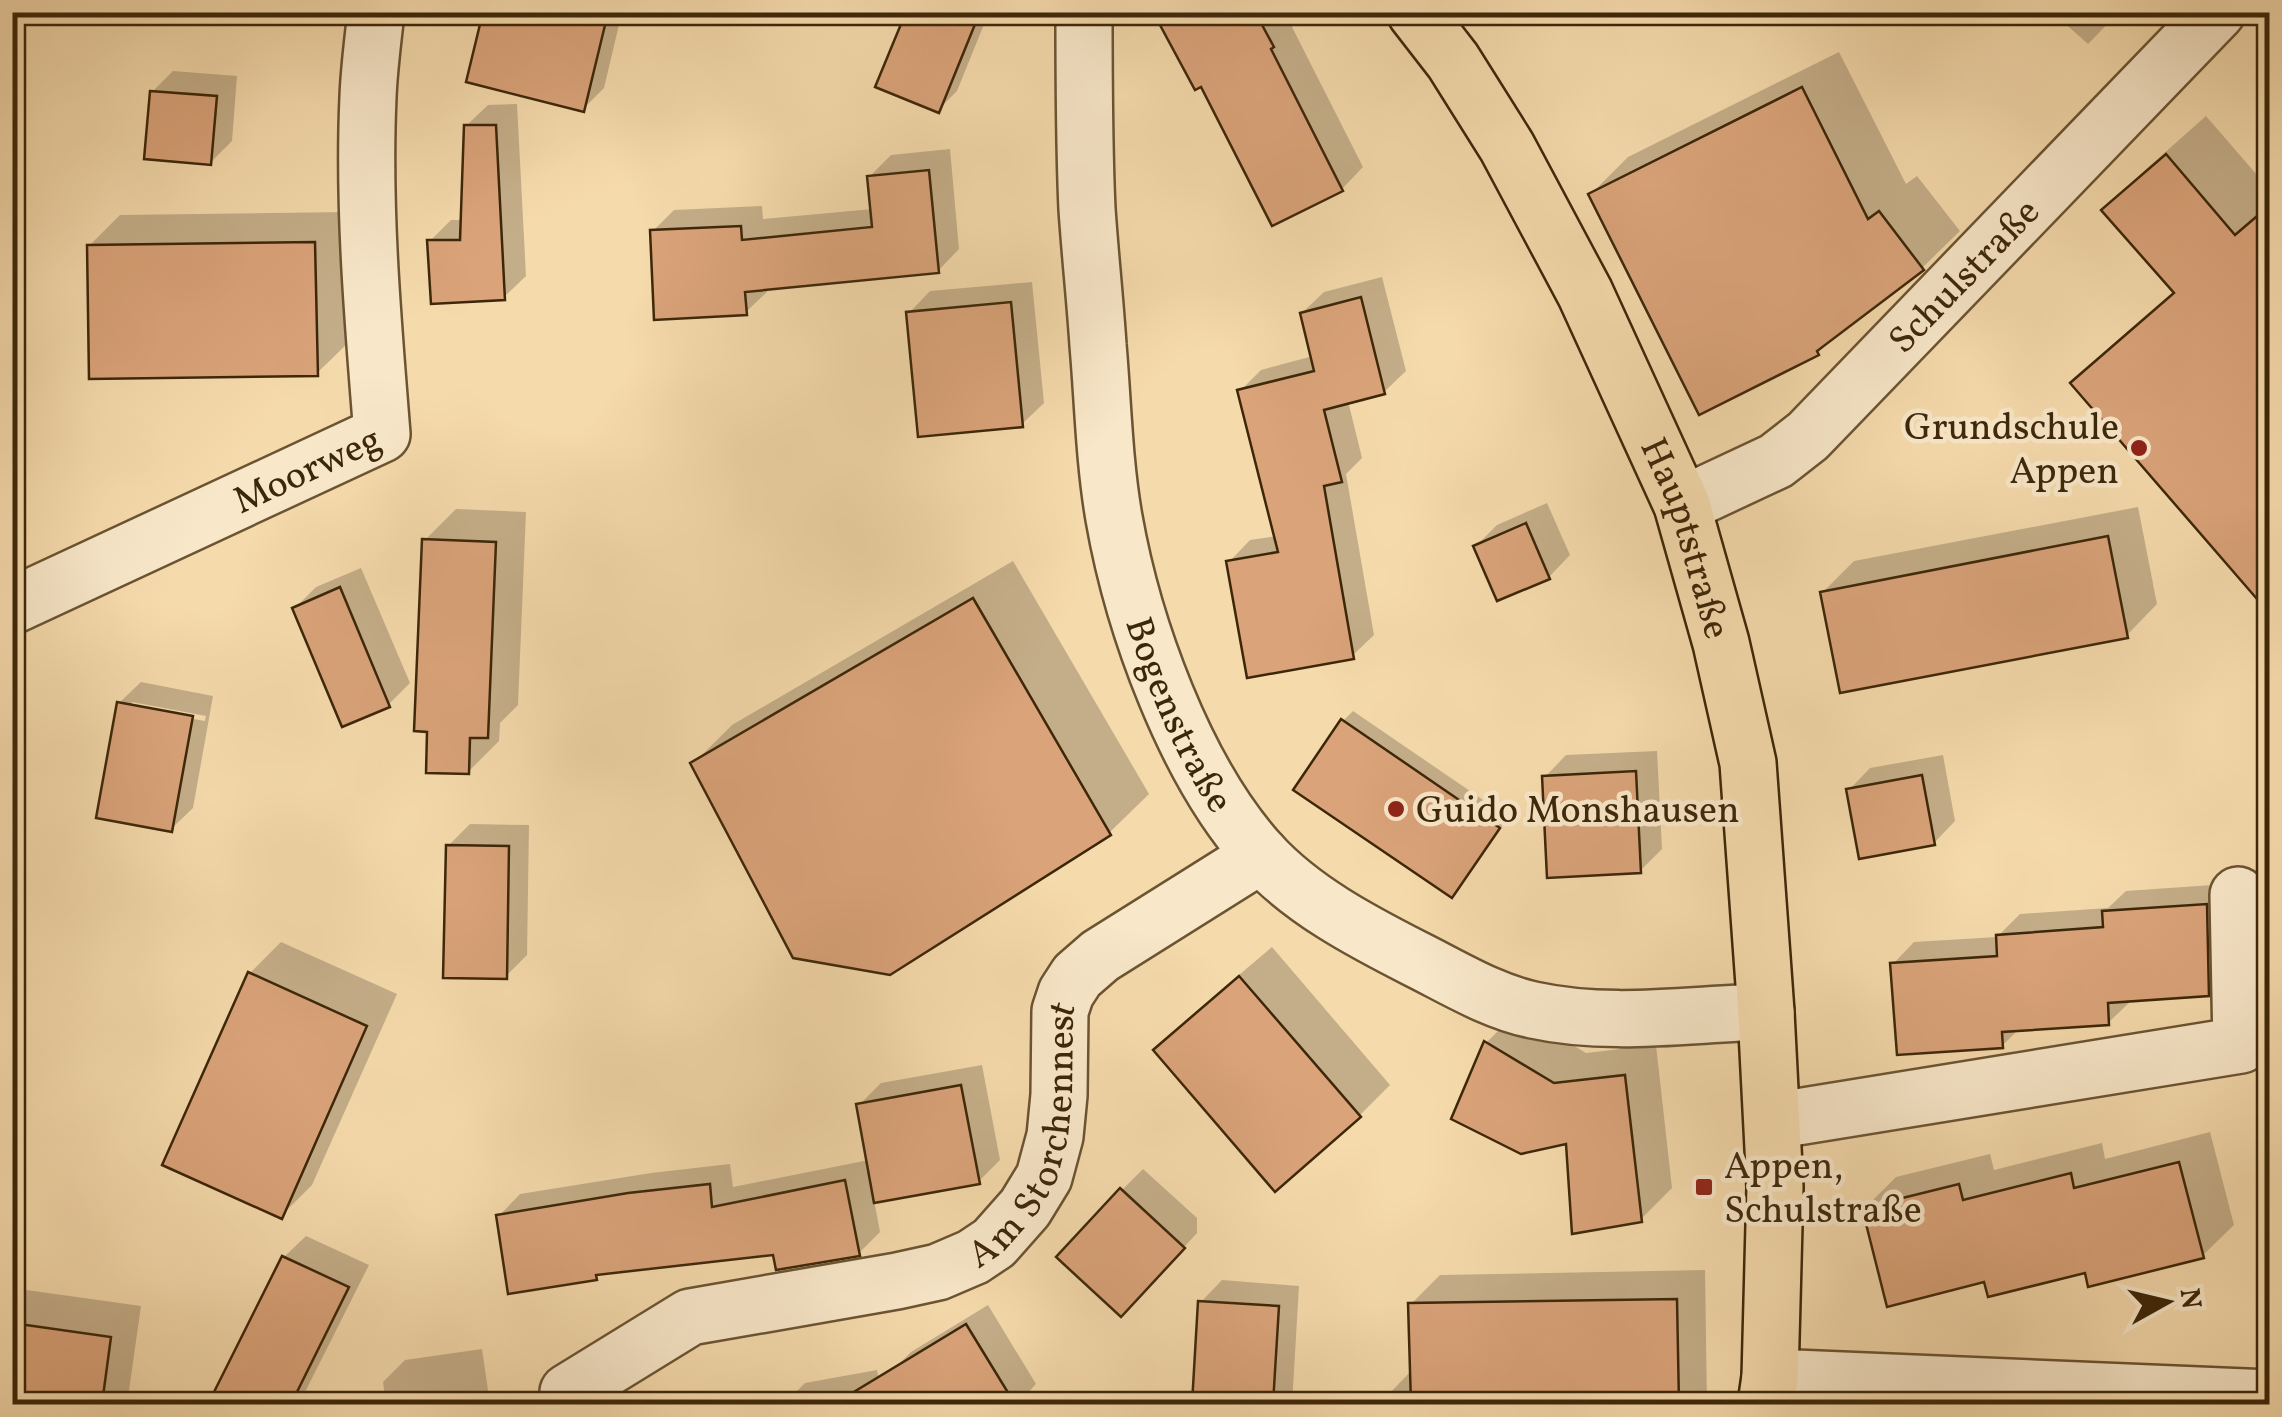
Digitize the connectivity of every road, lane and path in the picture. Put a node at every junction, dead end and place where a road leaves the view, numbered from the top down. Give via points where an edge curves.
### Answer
1 (376, 12) edge
2 (1084, 12) edge
3 (1415, 12) edge
4 (2217, 12) edge
5 (1682, 505) junction
6 (12, 606) edge
7 (1261, 855) junction
8 (2238, 895) dead end
9 (1766, 1012) junction
10 (1772, 1121) junction
11 (1768, 1391) edge
12 (568, 1392) dead end
13 (2270, 1398) edge

1 - 6 street, Moorweg via 368,188 382,434
2 - 7 street, Bogenstraße via 1088,210 1114,516 1131,594 1174,713 1203,771
3 - 5 main road, Hauptstraße via 1507,147 1586,293
4 - 5 street, Schulstraße via 1808,436 1776,461
5 - 9 main road, Hauptstraße via 1748,763
7 - 9 street, Bogenstraße via 1372,937 1486,995 1531,1010 1642,1020
7 - 12 street, Am Storchennest via 1078,976 1060,1011 1059,1095 1044,1177 994,1243 938,1272 897,1282 690,1317
8 - 10 street via 2241,1044
9 - 10 main road, Hauptstraße
10 - 11 main road, Hauptstraße
11 - 13 street

